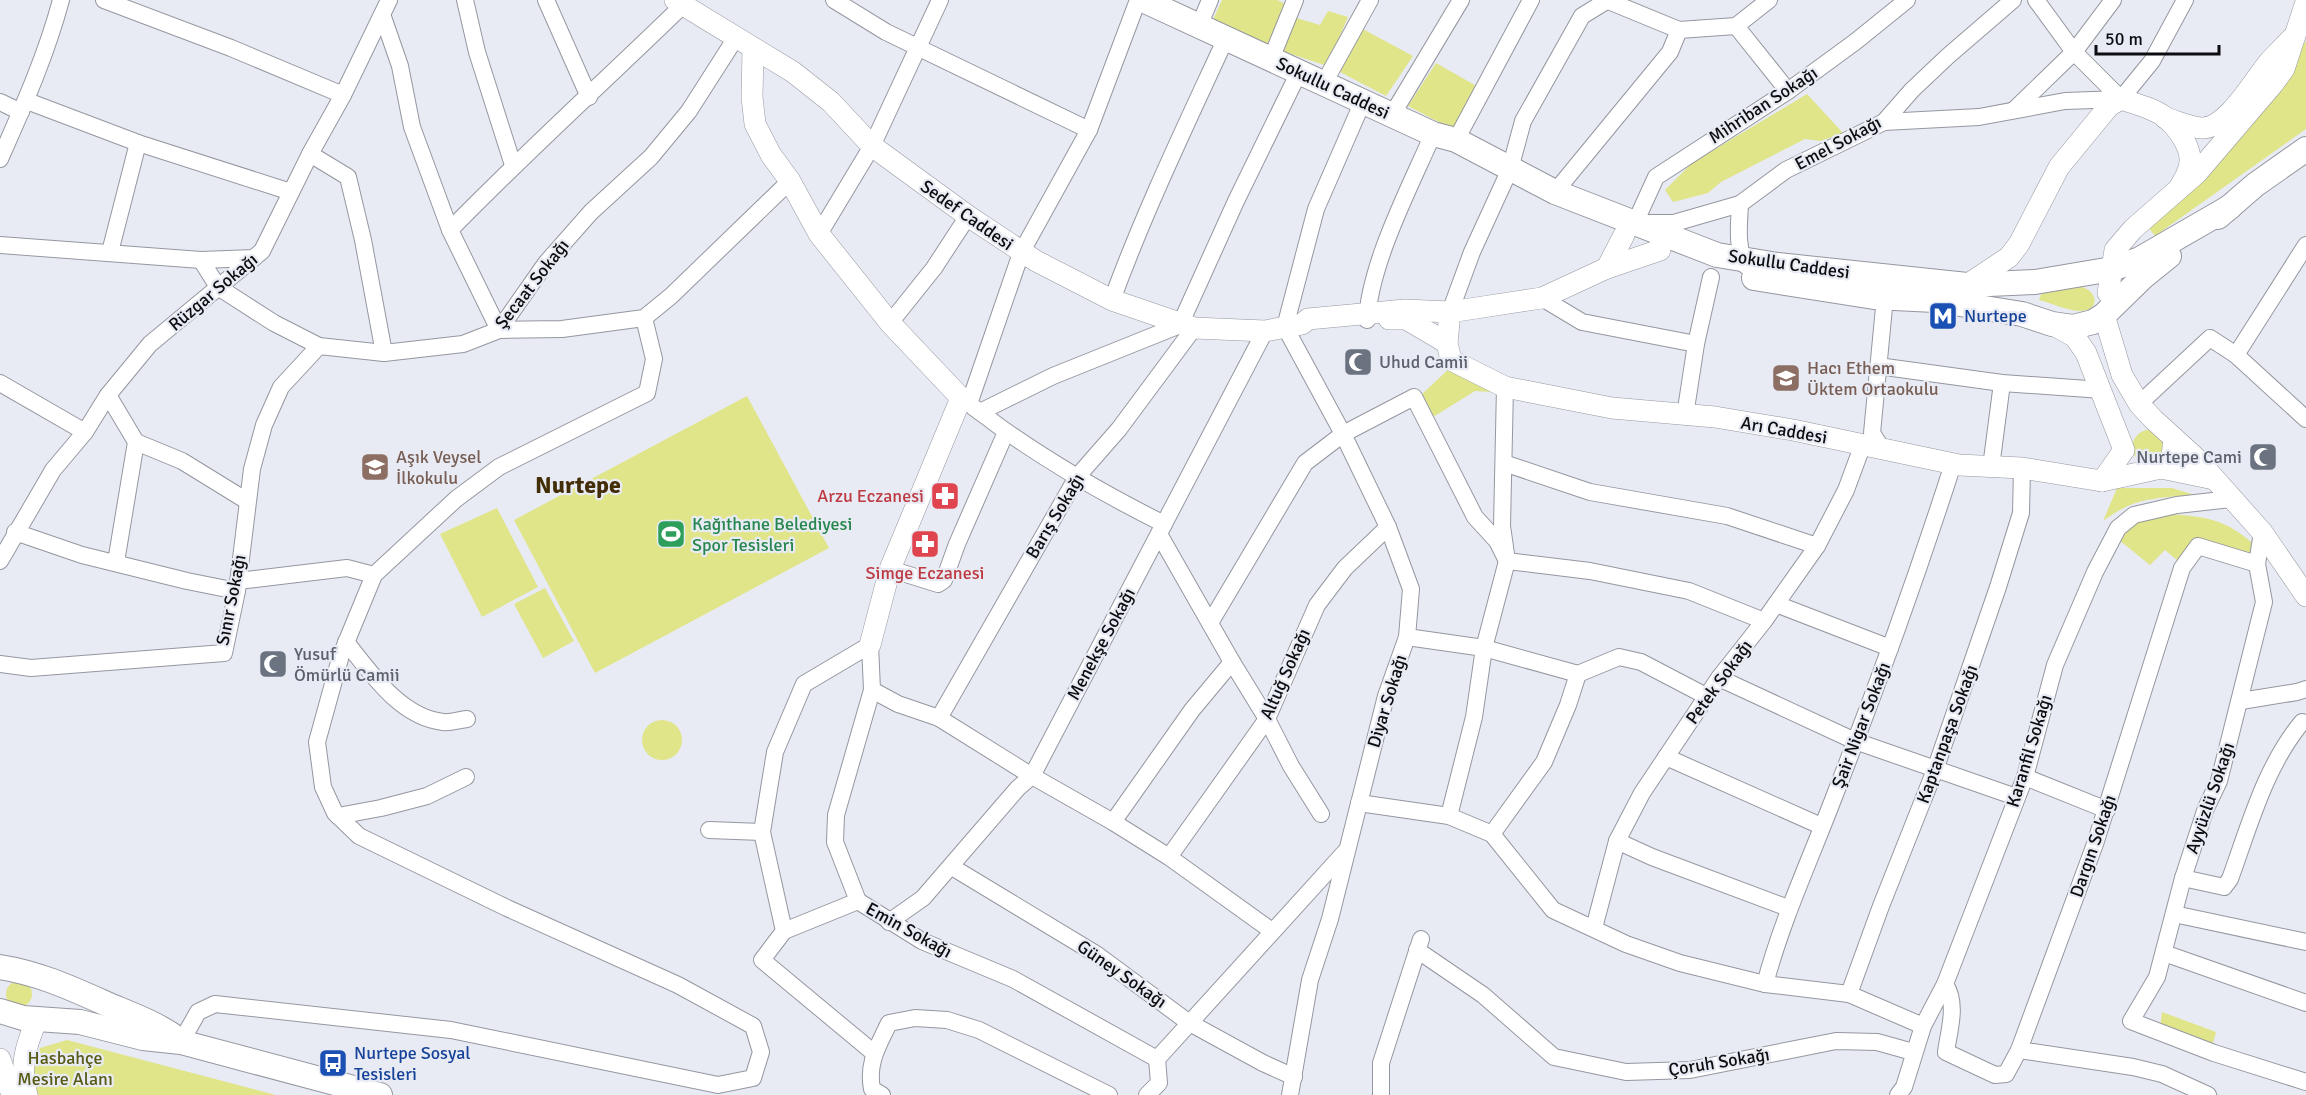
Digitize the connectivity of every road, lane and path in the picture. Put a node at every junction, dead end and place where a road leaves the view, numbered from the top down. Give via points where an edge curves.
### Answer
1 (62, 0) edge
2 (104, 0) edge
3 (389, 0) edge
4 (465, 0) edge
5 (546, 0) edge
6 (834, 0) edge
7 (940, 0) edge
8 (1138, 0) edge
9 (1143, 0) edge
10 (1210, 0) edge
11 (1295, 0) edge
12 (1370, 0) edge
13 (1461, 0) edge
14 (1531, 0) edge
15 (1607, 0) edge
16 (1769, 0) edge
17 (1907, 0) edge
18 (2013, 0) edge
19 (2036, 0) edge
20 (2114, 0) edge
21 (2185, 0) edge
22 (679, 2) edge
23 (2306, 2) edge
24 (382, 17) junction
25 (1199, 26) junction
26 (1736, 26) junction
27 (1679, 30) junction
28 (2294, 37) junction
29 (1226, 38) junction
30 (744, 44) junction
31 (918, 49) junction
32 (2074, 52) junction
33 (1271, 59) junction
34 (1299, 72) junction
35 (1324, 83) junction
36 (1788, 91) junction
37 (344, 95) junction
38 (589, 97) junction
39 (2121, 99) junction
40 (1363, 101) junction
41 (0, 102) edge
42 (24, 107) junction
43 (2014, 111) junction
44 (1392, 115) junction
45 (2165, 118) junction
46 (1884, 122) junction
47 (1089, 129) junction
48 (1444, 137) junction
49 (138, 143) junction
50 (872, 146) junction
51 (2306, 149) edge
52 (310, 154) junction
53 (0, 159) edge
54 (513, 165) junction
55 (1510, 170) junction
56 (790, 181) junction
57 (2180, 187) junction
58 (291, 192) junction
59 (1554, 192) junction
60 (1740, 204) junction
61 (2230, 207) junction
62 (968, 216) junction
63 (1629, 229) junction
64 (450, 230) junction
65 (819, 234) junction
66 (0, 245) edge
67 (2306, 245) edge
68 (1660, 250) junction
69 (110, 252) junction
70 (1021, 253) junction
71 (254, 258) junction
72 (201, 260) junction
73 (1606, 268) junction
74 (1748, 269) junction
75 (1711, 277) dead end
76 (2035, 282) junction
77 (1967, 285) junction
78 (218, 287) junction
79 (2106, 287) junction
80 (1885, 297) junction
81 (1542, 298) junction
82 (1112, 300) junction
83 (1450, 312) junction
84 (2022, 314) junction
85 (644, 318) junction
86 (1367, 318) junction
87 (890, 323) junction
88 (2052, 324) junction
89 (1187, 327) junction
90 (1284, 327) junction
91 (499, 330) junction
92 (1447, 343) junction
93 (1696, 344) junction
94 (319, 346) junction
95 (384, 353) junction
96 (2236, 354) junction
97 (1878, 366) junction
98 (0, 383) edge
99 (2002, 383) junction
100 (1504, 387) junction
101 (2102, 390) junction
102 (108, 395) junction
103 (2139, 404) junction
104 (970, 405) junction
105 (1686, 409) dead end
106 (2306, 419) edge
107 (2154, 420) junction
108 (85, 432) junction
109 (1006, 432) junction
110 (1343, 435) junction
111 (2174, 438) junction
112 (136, 442) junction
113 (1872, 447) junction
114 (2124, 450) junction
115 (1504, 463) junction
116 (1953, 464) junction
117 (1991, 467) junction
118 (2022, 468) junction
119 (2154, 470) junction
120 (1077, 477) junction
121 (2214, 479) junction
122 (2102, 481) junction
123 (2231, 498) junction
124 (247, 501) junction
125 (1388, 526) junction
126 (1161, 529) junction
127 (15, 532) junction
128 (2262, 532) junction
129 (1817, 546) junction
130 (0, 561) edge
131 (1506, 561) junction
132 (116, 562) junction
133 (2257, 564) junction
134 (890, 569) junction
135 (374, 575) junction
136 (237, 586) junction
137 (2306, 596) edge
138 (1776, 604) junction
139 (1764, 621) junction
140 (1210, 622) junction
141 (1407, 637) junction
142 (346, 642) junction
143 (870, 645) junction
144 (1484, 648) junction
145 (1890, 648) junction
146 (1232, 662) junction
147 (0, 664) edge
148 (1578, 674) junction
149 (1719, 678) junction
150 (872, 690) junction
151 (2302, 690) edge
152 (1706, 696) junction
153 (2241, 701) junction
154 (939, 718) junction
155 (466, 719) dead end
156 (1267, 719) junction
157 (2304, 726) edge
158 (1855, 741) junction
159 (1666, 757) junction
160 (1935, 770) junction
161 (1032, 776) junction
162 (466, 777) dead end
163 (2025, 777) junction
164 (2016, 797) junction
165 (1359, 803) junction
166 (2107, 810) junction
167 (1321, 814) dead end
168 (338, 816) junction
169 (1449, 816) junction
170 (1113, 822) junction
171 (1821, 826) junction
172 (709, 830) dead end
173 (762, 832) junction
174 (1492, 834) junction
175 (1617, 841) junction
176 (1347, 849) junction
177 (1169, 856) junction
178 (952, 867) junction
179 (2183, 878) junction
180 (858, 901) junction
181 (1788, 908) junction
182 (2174, 914) junction
183 (889, 922) junction
184 (1594, 928) junction
185 (784, 931) junction
186 (1272, 931) junction
187 (2306, 942) edge
188 (2164, 953) junction
189 (6, 973) edge
190 (43, 977) junction
191 (1765, 984) junction
192 (1945, 984) junction
193 (1849, 994) junction
194 (2306, 1003) edge
195 (0, 1011) edge
196 (37, 1019) junction
197 (1188, 1022) junction
198 (1923, 1026) junction
199 (181, 1042) junction
200 (2019, 1050) junction
201 (1913, 1052) junction
202 (874, 1053) junction
203 (0, 1059) edge
204 (1157, 1059) junction
205 (1294, 1077) junction
206 (2306, 1082) edge
207 (1902, 1092) edge
208 (12, 1095) edge
209 (27, 1095) edge
210 (380, 1095) edge
211 (882, 1095) edge
212 (1109, 1095) edge
213 (1148, 1095) edge
214 (1290, 1095) edge
215 (1382, 1095) edge
216 (2208, 1095) edge

1 - 42 street
2 - 37 street
3 - 24 street, Rüzgar Sokağı
4 - 54 street via 477,52
5 - 38 street
6 - 31 street
7 - 31 street
8 - 47 street
9 - 25 main road, Sokullu Caddesi
10 - 25 street
11 - 33 street
12 - 35 street
13 - 44 street
14 - 48 street
15 - 27 street
15 - 55 street via 1582,16 1523,121
16 - 26 street
17 - 36 street, Mihriban Sokağı
18 - 46 street, Emel Sokağı via 1912,90
19 - 32 street
20 - 32 street
21 - 39 street via 2152,61
22 - 30 street, Sedef Caddesi
22 - 38 street
23 - 28 street
24 - 37 street, Rüzgar Sokağı
24 - 64 street via 400,66 412,127
25 - 29 main road, Sokullu Caddesi
26 - 27 street
26 - 36 street
27 - 59 street via 1670,52
28 - 45 street via 2212,126 2201,128
28 - 57 street via 2284,69 2273,84 2217,152
29 - 33 main road, Sokullu Caddesi
29 - 82 street via 1159,181
30 - 50 street, Sedef Caddesi via 793,72 831,102
30 - 56 street via 755,124
30 - 91 street, Şecaat Sokağı via 651,156 591,212 546,263
31 - 47 street
31 - 50 street
32 - 39 street
32 - 43 street
33 - 34 main road, Sokullu Caddesi
34 - 35 main road, Sokullu Caddesi
34 - 89 street, Barış Sokağı via 1236,201
35 - 40 main road, Sokullu Caddesi
36 - 63 street, Mihriban Sokağı via 1656,177
37 - 52 street, Rüzgar Sokağı
38 - 54 street
39 - 43 street via 2065,101
39 - 45 street
39 - 77 street via 2109,106 2059,167 2014,250
40 - 44 main road, Sokullu Caddesi
40 - 90 street, Menekşe Sokağı via 1316,209
41 - 42 street
42 - 49 street
42 - 53 street
43 - 46 street via 1979,117
44 - 48 main road, Sokullu Caddesi
45 - 57 street via 2181,136 2190,159
46 - 60 street, Emel Sokağı via 1786,170
47 - 70 street
48 - 55 main road, Sokullu Caddesi
48 - 86 street via 1401,207 1376,271
49 - 58 street
49 - 69 street
50 - 62 street, Sedef Caddesi
50 - 65 street
51 - 61 main road
52 - 58 street, Rüzgar Sokağı
52 - 95 street via 348,177
54 - 64 street
55 - 59 main road, Sokullu Caddesi
55 - 83 street via 1472,252
56 - 65 street
56 - 85 street
57 - 79 street via 2115,250
58 - 71 street, Rüzgar Sokağı via 262,250
59 - 63 main road, Sokullu Caddesi
60 - 63 street via 1674,223
60 - 74 street via 1738,233
61 - 79 main road via 2140,260
61 - 79 main road via 2143,277
62 - 70 street, Sedef Caddesi
62 - 87 street via 934,268
63 - 68 main road, Sokullu Caddesi
63 - 73 street
63 - 74 main road, Sokullu Caddesi via 1717,255
64 - 91 street
65 - 87 street
66 - 69 street
67 - 96 street
68 - 73 street, Sedef Caddesi
68 - 74 main road, Sokullu Caddesi via 1682,259
69 - 72 street
70 - 82 street, Sedef Caddesi
70 - 104 street
71 - 72 street
71 - 78 street, Rüzgar Sokağı
72 - 78 street
73 - 81 street, Sedef Caddesi
74 - 77 main road, Sokullu Caddesi via 1778,266
74 - 80 main road, Sokullu Caddesi
75 - 93 street
76 - 77 main road, Sokullu Caddesi
76 - 79 main road, Sokullu Caddesi
76 - 84 main road via 2023,296
78 - 94 street, Şecaat Sokağı
78 - 102 street, Rüzgar Sokağı via 150,344
79 - 88 main road, Sokullu Caddesi via 2093,322 2073,327
79 - 103 street via 2122,375
80 - 84 main road, Sokullu Caddesi via 1935,300
80 - 97 street
81 - 83 street, Sedef Caddesi
81 - 93 street via 1582,322
82 - 89 street, Sedef Caddesi
83 - 86 street, Sedef Caddesi via 1405,310
83 - 92 street
84 - 88 main road, Sokullu Caddesi
85 - 91 street via 562,329
85 - 135 street via 654,359 647,393 499,467 456,499
86 - 90 street, Sedef Caddesi
86 - 92 street, Sedef Caddesi via 1406,319
87 - 104 street
88 - 101 street via 2075,337
89 - 90 street, Sedef Caddesi
89 - 104 street
89 - 120 street, Barış Sokağı via 1119,429
90 - 110 street, Diyar Sokağı
90 - 126 street, Menekşe Sokağı
91 - 95 street, Şecaat Sokağı via 463,344
92 - 100 street, Arı Caddesi via 1451,360
93 - 105 street
94 - 95 street, Şecaat Sokağı
94 - 124 street, Sınır Sokağı via 281,387 264,425
96 - 103 street via 2210,338
96 - 106 street
97 - 99 street
97 - 113 street
98 - 108 street
99 - 101 street
99 - 117 street
100 - 113 street, Arı Caddesi via 1612,408 1715,417
100 - 115 street
101 - 114 street
102 - 108 street, Rüzgar Sokağı
102 - 112 street
103 - 107 street
104 - 109 street
104 - 134 street
107 - 111 street
107 - 114 street via 2133,427 2127,433
108 - 127 street, Rüzgar Sokağı via 53,470
109 - 120 street
109 - 134 street via 944,580 938,584
110 - 125 street, Diyar Sokağı
110 - 131 street via 1414,397 1475,517 1497,541
110 - 140 street via 1305,463
111 - 119 street via 2172,457
111 - 121 street
112 - 124 street via 182,461
112 - 132 street
113 - 116 street, Arı Caddesi
113 - 129 street, Petek Sokağı
114 - 119 street
114 - 122 street
115 - 129 street via 1590,492 1727,516
115 - 131 street via 1502,526
116 - 117 street, Arı Caddesi
116 - 145 street, Şair Nigar Sokağı
117 - 118 street, Arı Caddesi
118 - 122 street, Arı Caddesi
118 - 160 street, Kaptanpaşa Sokağı via 2021,513
119 - 121 street
119 - 122 street
120 - 126 street
120 - 154 street, Barış Sokağı
121 - 123 street
123 - 128 street
123 - 163 street, Karanfil Sokağı via 2134,515 2118,528 2055,665
124 - 136 street, Sınır Sokağı
125 - 141 street, Diyar Sokağı via 1411,588
125 - 156 street, Altuğ Sokağı via 1345,568 1317,605
126 - 140 street
126 - 161 street, Menekşe Sokağı
127 - 130 street, Rüzgar Sokağı
127 - 132 street
128 - 133 street, Ayyüzlü Sokağı
128 - 137 street
129 - 138 street, Petek Sokağı
131 - 139 street via 1689,591
131 - 144 street
132 - 136 street via 187,581
133 - 153 street, Ayyüzlü Sokağı via 2264,602
133 - 166 street, Dargın Sokağı via 2198,546 2182,568
134 - 143 street
135 - 136 street via 347,568
135 - 142 street
136 - 147 street, Sınır Sokağı via 224,653 32,669
138 - 139 street, Petek Sokağı
138 - 145 street
139 - 149 street, Petek Sokağı
140 - 146 street
141 - 144 street
141 - 165 street, Diyar Sokağı via 1386,696
142 - 155 street via 379,684 412,711 443,722
142 - 168 street via 317,742 323,787
143 - 150 street, Emin Sokağı
143 - 173 street via 804,684 775,752
144 - 148 street
144 - 169 street via 1474,717
145 - 158 street, Şair Nigar Sokağı
146 - 156 street
146 - 170 street
148 - 152 street via 1619,657 1641,662
148 - 174 street via 1544,762
149 - 152 street, Petek Sokağı
149 - 158 street
150 - 154 street
150 - 180 street, Emin Sokağı via 836,815 835,842
151 - 153 street
151 - 157 street
152 - 159 street, Petek Sokağı
153 - 179 street, Ayyüzlü Sokağı via 2219,781
154 - 161 street
156 - 167 street
156 - 177 street, Altuğ Sokağı
157 - 179 street via 2286,741 2267,776 2230,879 2223,887
158 - 160 street
158 - 171 street, Şair Nigar Sokağı
159 - 171 street
159 - 175 street, Petek Sokağı
160 - 164 street
160 - 193 street, Kaptanpaşa Sokağı
161 - 170 street
161 - 178 street, Menekşe Sokağı
162 - 168 street via 427,796
163 - 164 street, Karanfil Sokağı
163 - 166 street
164 - 192 street, Karanfil Sokağı
165 - 169 street
165 - 176 street, Diyar Sokağı
166 - 200 street, Dargın Sokağı
168 - 199 street via 359,836 678,985 753,1026 761,1052 753,1077 718,1085 451,1030 215,1004 198,1012
169 - 174 street
170 - 177 street
171 - 181 street, Şair Nigar Sokağı
172 - 173 street
173 - 185 street
174 - 184 street via 1553,910
175 - 181 street
175 - 184 street, Petek Sokağı
176 - 186 street
176 - 205 street, Diyar Sokağı via 1310,980
177 - 186 street
178 - 183 street, Menekşe Sokağı via 923,898
178 - 197 street, Güney Sokağı via 1096,954
179 - 182 street, Ayyüzlü Sokağı
180 - 183 street, Emin Sokağı
180 - 185 street
181 - 191 street, Şair Nigar Sokağı
182 - 187 street
182 - 188 street, Ayyüzlü Sokağı
183 - 204 street, Emin Sokağı via 922,941 1013,979
184 - 191 street via 1680,963
185 - 202 street via 762,960
186 - 197 street
188 - 194 street
188 - 206 street, Ayyüzlü Sokağı via 2157,977 2131,1022
189 - 190 main road
190 - 196 main road via 46,988
190 - 199 main road via 163,1028
191 - 193 street
192 - 198 street, Karanfil Sokağı
192 - 200 street, Dargın Sokağı via 1952,994 1946,1052 1995,1075 2006,1074
193 - 198 street
195 - 196 main road
196 - 199 main road via 80,1022 143,1038
196 - 209 street via 23,1060
197 - 204 street
197 - 205 street, Güney Sokağı
198 - 201 street, Karanfil Sokağı
199 - 210 main road
200 - 216 street via 2133,1067 2162,1074
201 - 207 street, Karanfil Sokağı
201 - 215 street, Çoruh Sokağı via 1877,1042 1836,1041 1690,1070 1626,1072 1554,1057 1419,945 1380,1063
202 - 211 street via 869,1075 872,1089
202 - 212 street via 889,1023 915,1018 947,1020 980,1030
203 - 208 street
204 - 213 street via 1159,1083
205 - 214 street, Diyar Sokağı

